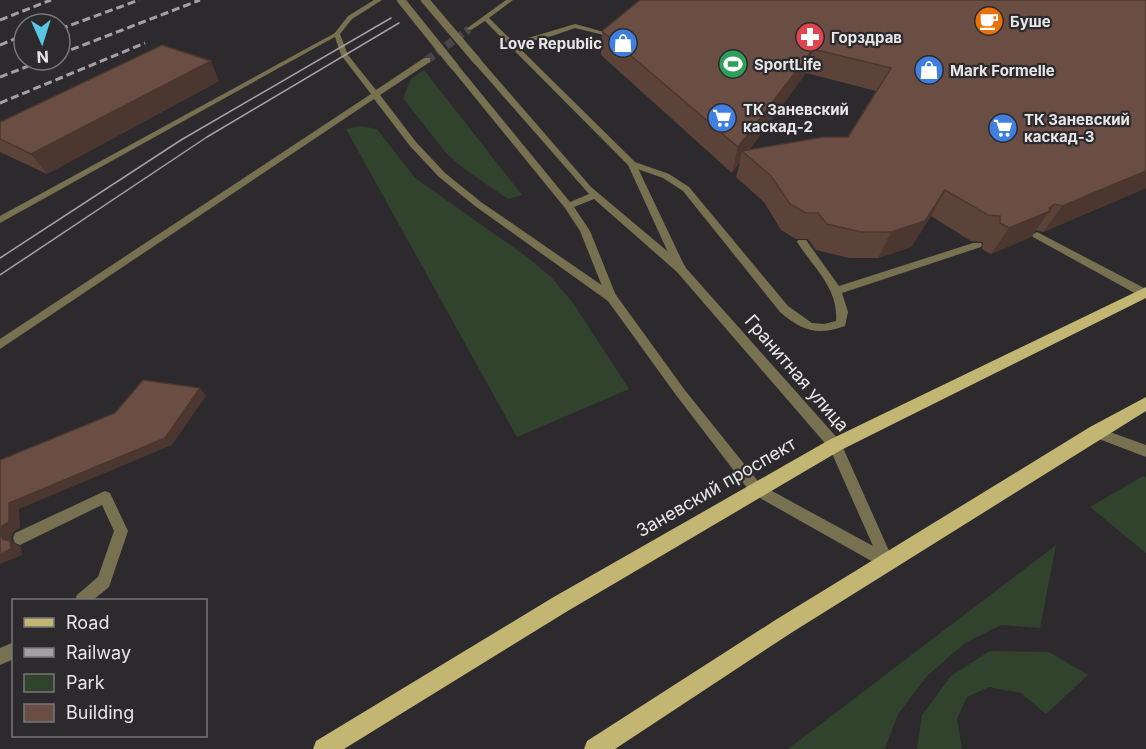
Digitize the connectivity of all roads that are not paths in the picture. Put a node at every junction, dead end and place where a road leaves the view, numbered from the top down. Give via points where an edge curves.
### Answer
1 (379, 0) edge
2 (401, 0) edge
3 (425, 0) edge
4 (510, 0) edge
5 (485, 17) junction
6 (469, 29) tunnel mouth
7 (337, 34) junction
8 (612, 35) edge
9 (512, 44) junction
10 (427, 60) tunnel mouth
11 (376, 95) junction
12 (632, 164) junction
13 (595, 195) junction
14 (568, 207) junction
15 (0, 220) edge
16 (1037, 235) edge
17 (802, 242) edge
18 (977, 245) edge
19 (681, 268) junction
20 (837, 291) junction
21 (1145, 293) edge
22 (612, 298) junction
23 (0, 345) edge
24 (1146, 404) edge
25 (1096, 432) junction
26 (835, 445) junction
27 (1146, 451) edge
28 (756, 489) junction
29 (20, 538) dead end
30 (887, 562) junction
31 (83, 599) edge
32 (324, 749) edge
33 (595, 749) edge

1 - 7 street via 354,14
2 - 14 street, bridge
3 - 13 street, bridge
4 - 5 street
5 - 6 street
5 - 9 street, Гранитная улица
7 - 11 street via 345,55
7 - 15 street
8 - 9 street via 575,26
9 - 12 street, Гранитная улица
10 - 11 street
11 - 22 street via 442,175
11 - 23 street
12 - 19 street, Гранитная улица
12 - 20 street via 666,176 686,189 784,309 801,324 826,330 841,322 844,310
13 - 14 street
13 - 19 street
14 - 22 street via 585,231
16 - 21 street
17 - 20 street
18 - 20 street
19 - 26 street, Гранитная улица
21 - 26 main road, Заневский проспект
22 - 28 street
24 - 25 main road
25 - 27 street
25 - 30 main road
26 - 28 main road, Заневский проспект
26 - 30 street, Гранитная улица
28 - 30 street
28 - 32 main road, Заневский проспект
29 - 31 street via 105,497 122,531 104,582
30 - 33 main road

